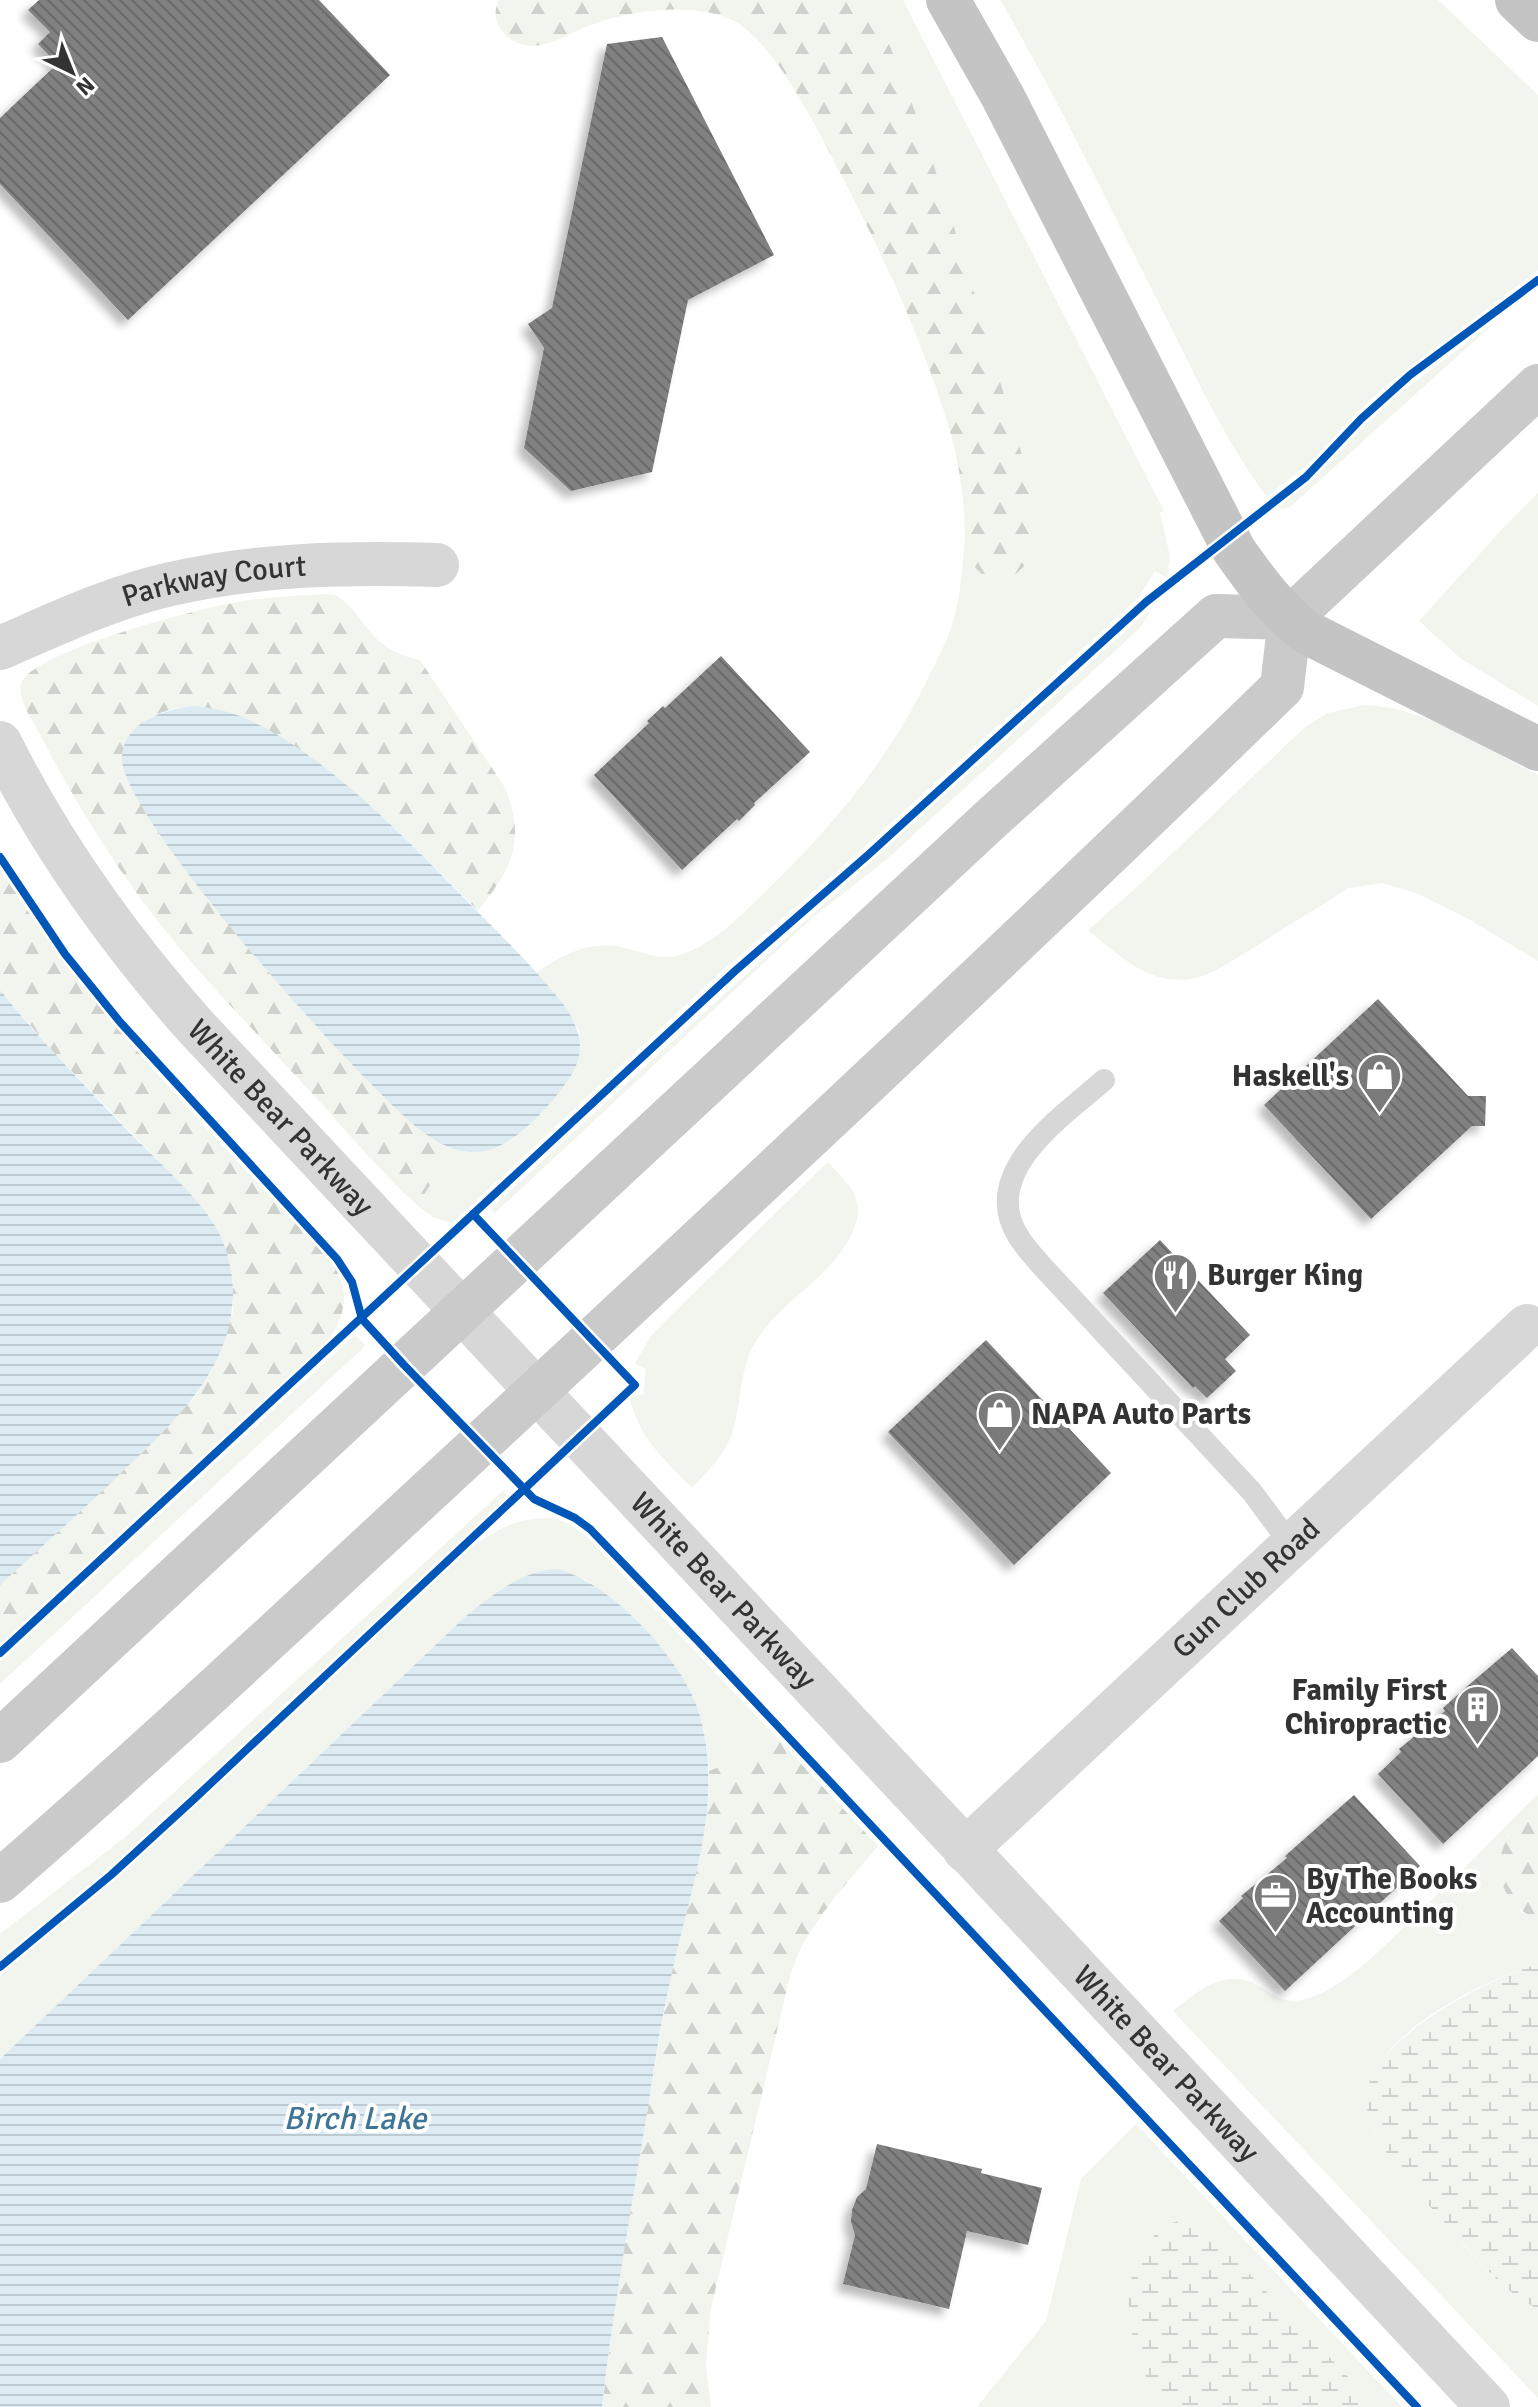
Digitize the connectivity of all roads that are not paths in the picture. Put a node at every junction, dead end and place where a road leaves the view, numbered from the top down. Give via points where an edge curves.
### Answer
1 (948, 0) edge
2 (1517, 0) edge
3 (1538, 20) edge
4 (1538, 386) edge
5 (437, 565) dead end
6 (1290, 618) junction
7 (0, 648) edge
8 (0, 743) edge
9 (1538, 749) edge
10 (1104, 1080) dead end
11 (462, 1311) junction
12 (1527, 1326) dead end
13 (537, 1391) junction
14 (1292, 1546) junction
15 (0, 1741) edge
16 (965, 1850) junction
17 (0, 1881) edge
18 (1488, 2407) edge

1 - 6 highway via 1003,97 1234,550
2 - 3 highway
4 - 6 main road
5 - 7 street, Parkway Court via 319,564 207,577 133,595
6 - 9 highway via 1318,638
6 - 11 main road via 1216,616
6 - 13 main road via 1282,687
8 - 11 street, White Bear Parkway via 69,865 131,952
10 - 14 lane via 1039,1140 1013,1174 1007,1197 1011,1220 1041,1265 1252,1492
11 - 13 street, White Bear Parkway
11 - 15 main road
12 - 14 street, Gun Club Road
13 - 16 street, White Bear Parkway
13 - 17 main road via 221,1685
14 - 16 street, Gun Club Road
16 - 18 street, White Bear Parkway

